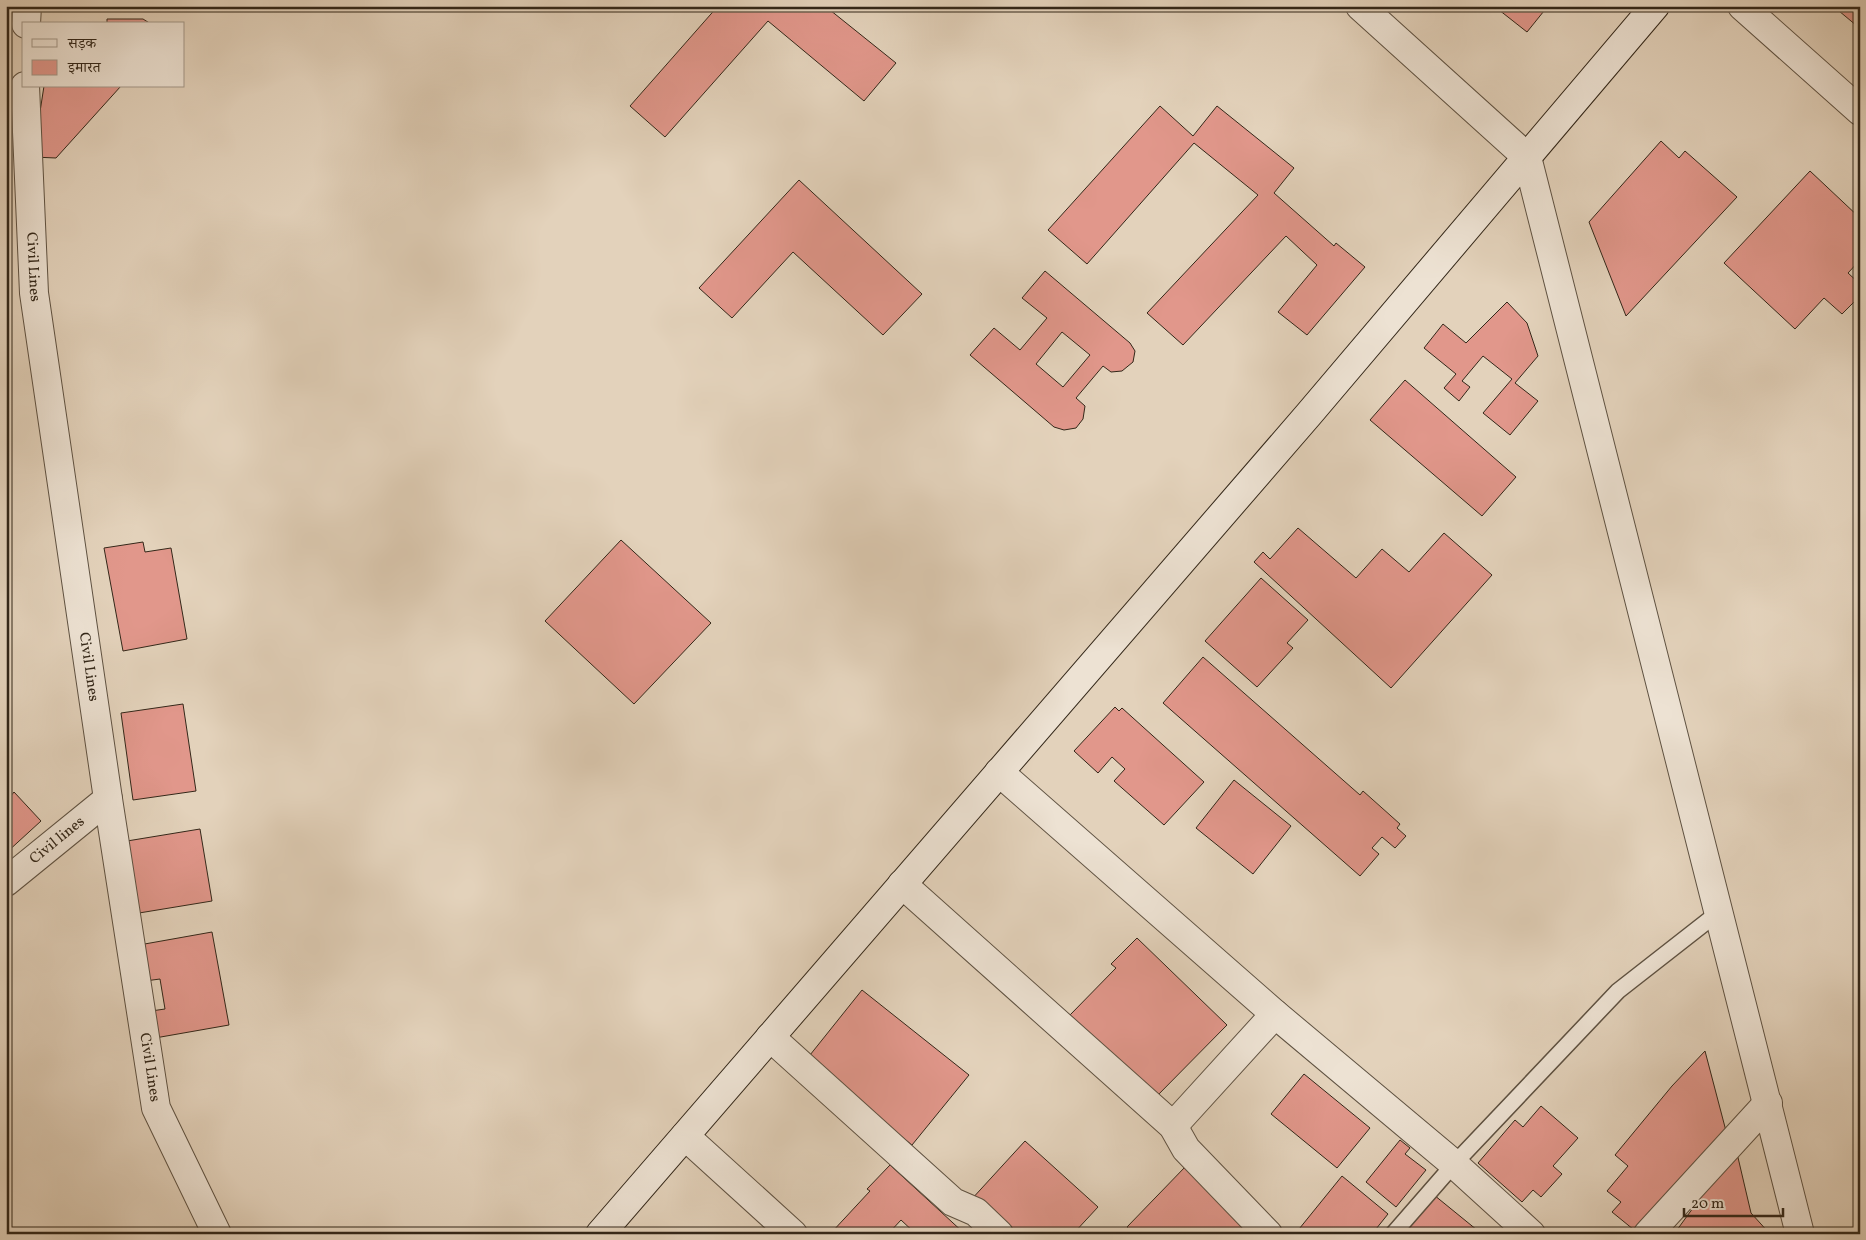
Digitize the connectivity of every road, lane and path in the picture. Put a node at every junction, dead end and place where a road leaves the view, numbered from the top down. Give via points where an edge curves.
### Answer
1 (27, 6) edge
2 (1360, 6) edge
3 (1655, 6) edge
4 (1742, 6) edge
5 (26, 22) edge
6 (25, 88) edge
7 (1860, 111) edge
8 (1527, 156) junction
9 (999, 772) junction
10 (108, 799) junction
11 (6, 882) edge
12 (902, 884) junction
13 (1719, 912) junction
14 (1276, 1014) junction
15 (770, 1037) junction
16 (1768, 1103) junction
17 (1173, 1126) junction
18 (685, 1136) junction
19 (1454, 1164) junction
20 (217, 1234) edge
21 (600, 1234) edge
22 (793, 1234) edge
23 (999, 1234) edge
24 (1268, 1234) edge
25 (1393, 1234) edge
26 (1531, 1234) edge
27 (1648, 1234) edge
28 (1800, 1234) edge

1 - 5 street
2 - 8 street
3 - 8 street
4 - 7 street
6 - 10 street, Civil Lines via 34,293
8 - 9 street
8 - 13 street
9 - 12 street
9 - 14 street
10 - 11 street, Civil lines
10 - 20 street, Civil Lines via 156,1108
12 - 15 street
12 - 17 street
13 - 16 street
13 - 19 lane via 1618,991
14 - 17 street
14 - 19 street
15 - 18 street
15 - 23 street via 953,1202 976,1212
16 - 27 street
16 - 28 street
17 - 24 street via 1186,1149
18 - 21 street
18 - 22 street
19 - 25 lane
19 - 26 street

